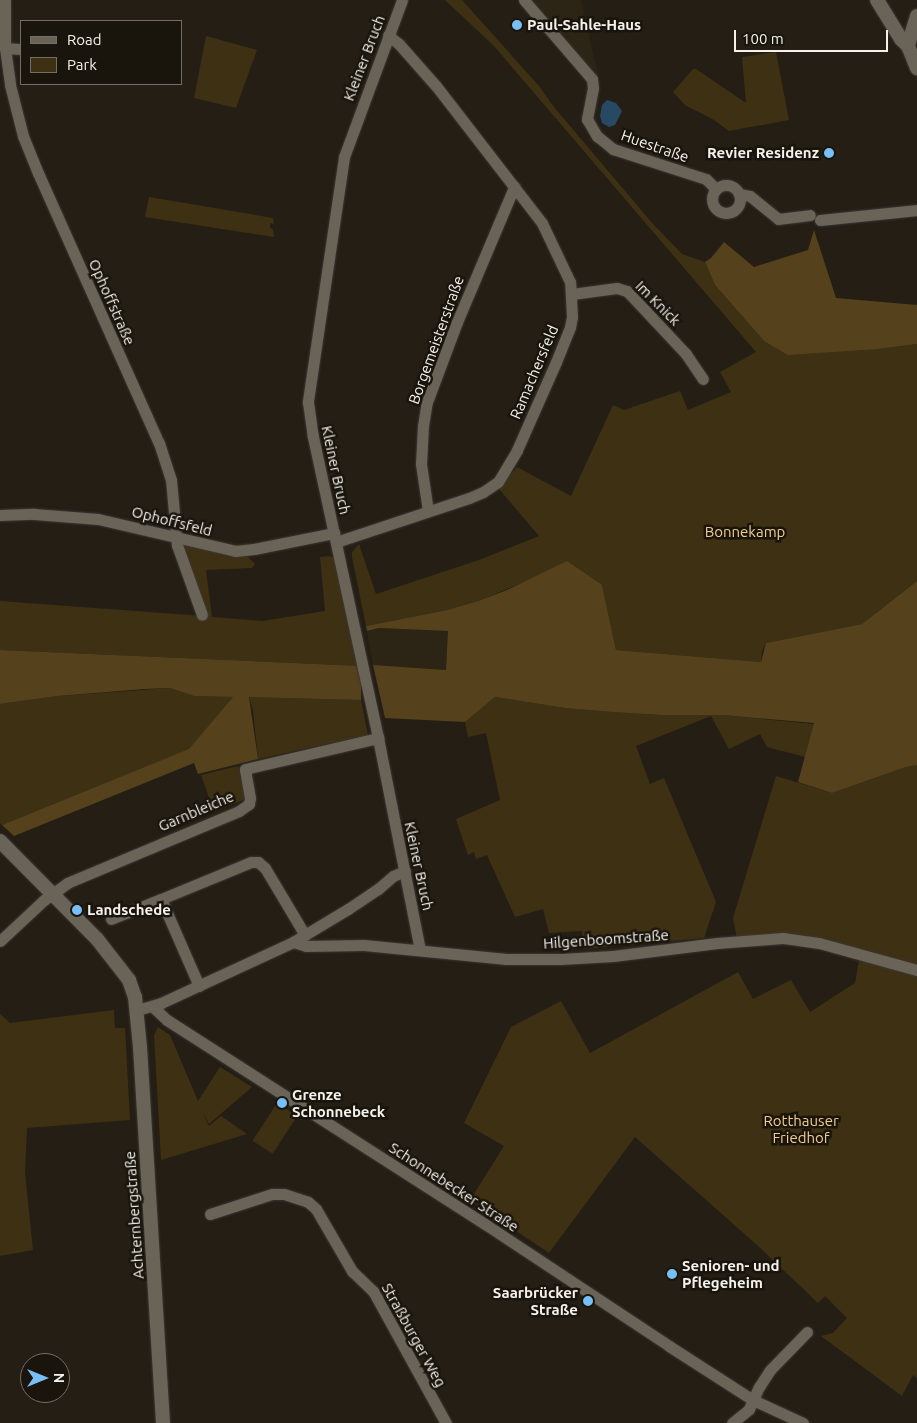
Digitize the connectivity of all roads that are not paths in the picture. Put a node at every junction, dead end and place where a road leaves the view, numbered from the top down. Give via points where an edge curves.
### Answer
1 (5, 0) edge
2 (402, 0) edge
3 (524, 0) edge
4 (878, 0) edge
5 (917, 16) edge
6 (388, 35) junction
7 (908, 46) junction
8 (5, 48) junction
9 (20, 49) edge
10 (917, 68) edge
11 (514, 186) junction
12 (716, 189) junction
13 (739, 194) junction
14 (917, 210) edge
15 (572, 294) junction
16 (703, 379) dead end
17 (428, 511) junction
18 (0, 515) edge
19 (175, 537) junction
20 (335, 537) junction
21 (202, 615) dead end
22 (378, 738) junction
23 (0, 841) edge
24 (405, 871) junction
25 (53, 893) junction
26 (161, 899) junction
27 (111, 919) dead end
28 (305, 935) junction
29 (0, 941) edge
30 (293, 942) junction
31 (420, 950) junction
32 (917, 970) edge
33 (199, 986) junction
34 (153, 1006) junction
35 (137, 1008) junction
36 (210, 1214) dead end
37 (807, 1332) dead end
38 (753, 1400) junction
39 (163, 1423) edge
40 (446, 1423) edge
41 (732, 1423) edge
42 (803, 1423) edge

1 - 8 street, Ophoffstraße
2 - 6 street, Kleiner Bruch
3 - 12 street, Huestraße via 592,79 587,119 597,136 613,149 706,179
4 - 7 street
5 - 7 street
6 - 11 street, Ramachersfeld via 436,86
6 - 20 street, Kleiner Bruch via 341,170 309,388 312,437
7 - 10 street
8 - 9 street
8 - 19 street, Ophoffstraße via 17,111 34,164 164,458 173,492
11 - 15 street, Ramachersfeld via 545,229 565,269
11 - 17 street, Borgemeisterstraße via 460,314 428,402 421,464
12 - 13 street, Huestraße via 723,185 731,186
12 - 13 street via 713,202 722,212 735,210
13 - 14 street, Huestraße via 750,196 778,218
15 - 16 street, Im Knick via 617,288 627,291 686,354
15 - 17 street, Ramachersfeld via 570,327 512,462 498,482 484,492
17 - 20 street, Ramachersfeld
18 - 19 street, Ophoffsfeld via 34,514 98,520
19 - 20 street, Ophoffsfeld via 235,551
19 - 21 street, Ophoffstraße
20 - 22 street, Kleiner Bruch
22 - 24 street, Kleiner Bruch
22 - 25 street, Garnbleiche via 245,769 249,804 67,883
23 - 25 street, Achternbergstraße
24 - 28 street
24 - 31 street, Kleiner Bruch
25 - 29 street
25 - 35 street, Achternbergstraße via 113,957 129,980
26 - 27 street
26 - 28 street via 258,862 265,868
26 - 33 street
28 - 30 street
30 - 31 street, Hilgenboomstraße via 306,946 364,944
30 - 33 street
31 - 32 street, Hilgenboomstraße via 561,960 783,938 819,943
33 - 34 street
34 - 35 street
34 - 38 street, Schonnebecker Straße via 167,1020
35 - 39 street, Achternbergstraße
36 - 40 street, Straßburger Weg via 272,1194 284,1194 308,1202 316,1209 352,1271 373,1291
37 - 38 street via 770,1370
38 - 41 street via 749,1409
38 - 42 street, Schonnebecker Straße

